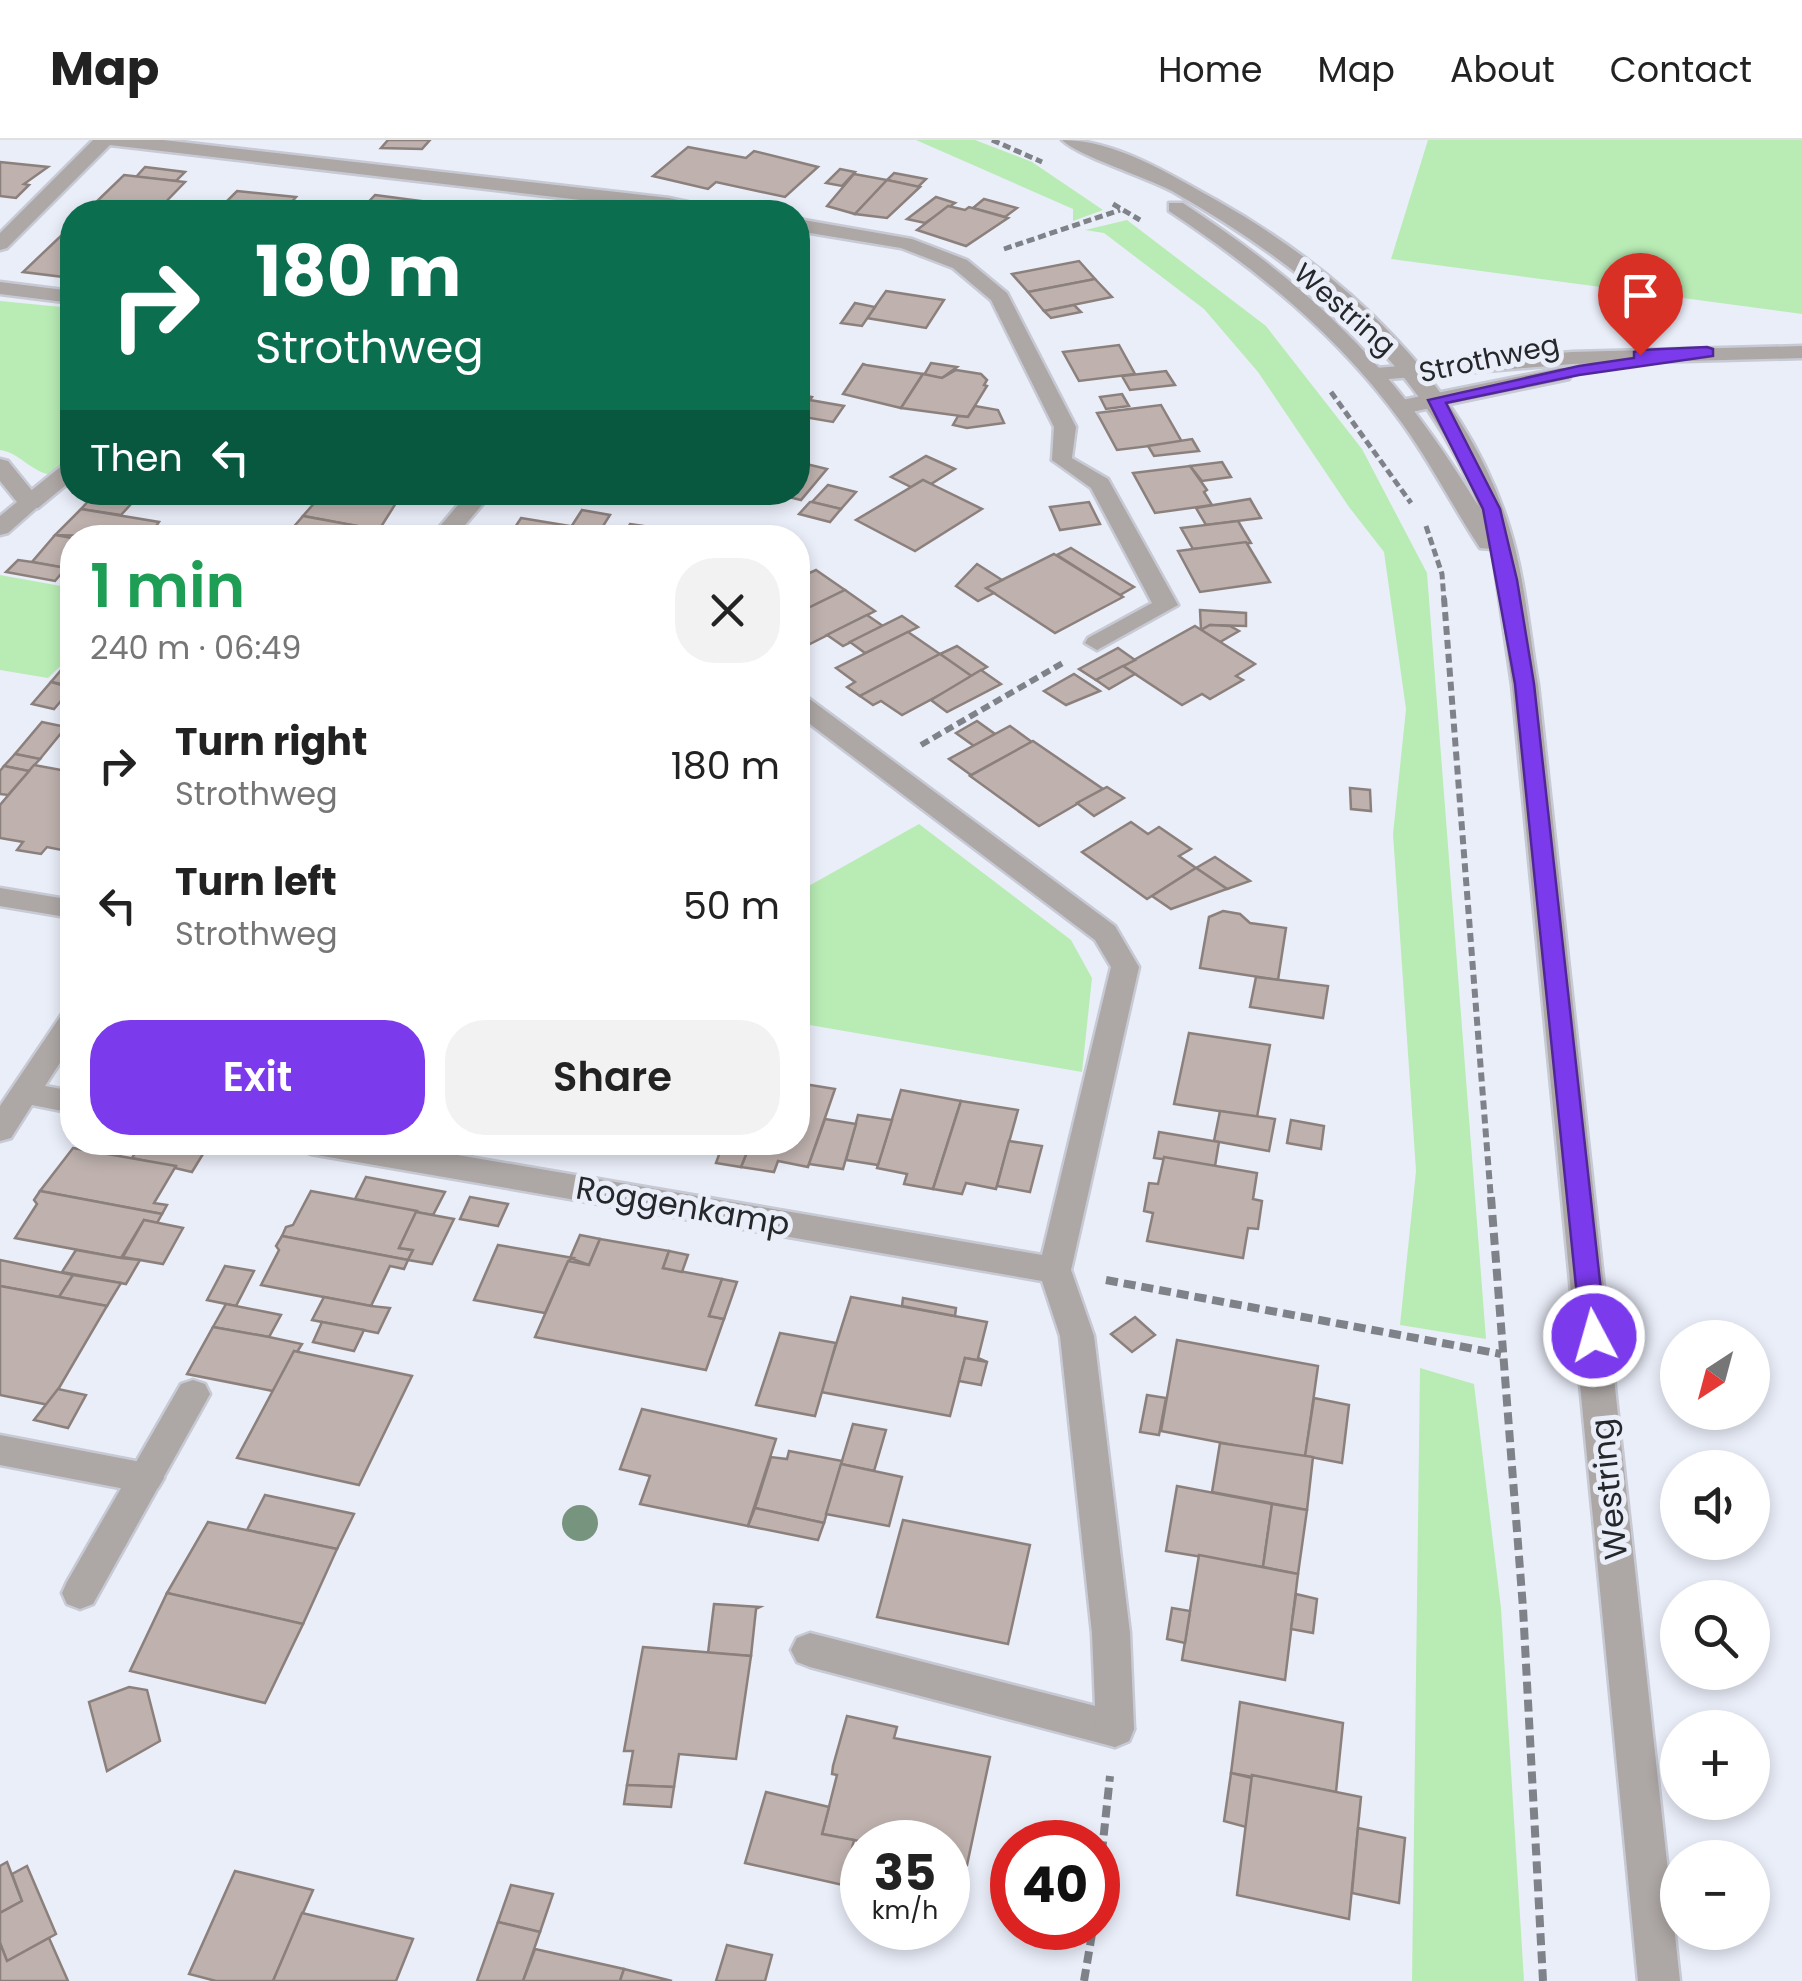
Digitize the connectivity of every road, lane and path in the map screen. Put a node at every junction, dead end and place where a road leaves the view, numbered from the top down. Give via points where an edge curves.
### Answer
1 (104, 140) edge
2 (114, 140) edge
3 (992, 140) edge
4 (1056, 140) edge
5 (1071, 140) edge
6 (1055, 170) dead end
7 (1105, 199) dead end
8 (626, 200) edge
9 (1122, 209) junction
10 (810, 227) edge
11 (1154, 231) dead end
12 (0, 244) edge
13 (960, 264) junction
14 (0, 288) edge
15 (60, 296) edge
16 (1707, 352) junction
17 (1802, 352) edge
18 (1412, 369) junction
19 (1376, 374) junction
20 (1330, 391) dead end
21 (1436, 400) junction
22 (1402, 407) junction
23 (0, 466) edge
24 (60, 478) edge
25 (30, 502) junction
26 (470, 505) edge
27 (1414, 508) dead end
28 (1424, 522) dead end
29 (453, 525) edge
30 (0, 528) edge
31 (1508, 580) junction
32 (1097, 643) joint
33 (810, 711) edge
34 (885, 764) junction
35 (0, 897) edge
36 (60, 906) edge
37 (60, 1039) edge
38 (24, 1093) junction
39 (60, 1100) edge
40 (0, 1130) edge
41 (387, 1155) edge
42 (1055, 1270) junction
43 (1501, 1354) junction
44 (194, 1394) dead end
45 (0, 1450) edge
46 (146, 1478) junction
47 (80, 1593) dead end
48 (810, 1650) dead end
49 (1114, 1729) junction
50 (1105, 1820) edge
51 (1089, 1950) edge
52 (1084, 1981) edge
53 (1543, 1981) edge
54 (1659, 1981) edge

1 - 12 street
2 - 8 street
3 - 6 path
4 - 19 street, Westring via 1211,230 1318,314
5 - 18 street, Westring via 1231,217 1342,300
7 - 9 path
9 - 11 path
9 - 13 path
10 - 13 street via 905,243
13 - 32 street via 1000,297 1064,427 1062,460 1100,484 1166,605
14 - 15 street
16 - 17 street, Strothweg
16 - 18 street, Strothweg
16 - 21 street, Strothweg
18 - 19 street, Strothweg
18 - 21 street, Westring
19 - 22 street, Westring
20 - 27 path
21 - 22 street, Strothweg
21 - 31 street, Westring via 1492,509
22 - 31 street, Westring
23 - 25 street
24 - 25 street
25 - 30 street
26 - 29 street
28 - 43 path via 1442,574
31 - 54 street, Westring via 1525,684
32 - 34 path
33 - 34 street
34 - 42 street via 1104,933 1124,967
35 - 36 street
37 - 38 street
38 - 39 street
38 - 40 street
41 - 42 street, Roggenkamp
42 - 43 path
42 - 49 street via 1077,1336 1111,1633
43 - 53 path
44 - 46 street
45 - 46 street
46 - 47 street
48 - 49 street
49 - 50 path
51 - 52 path

